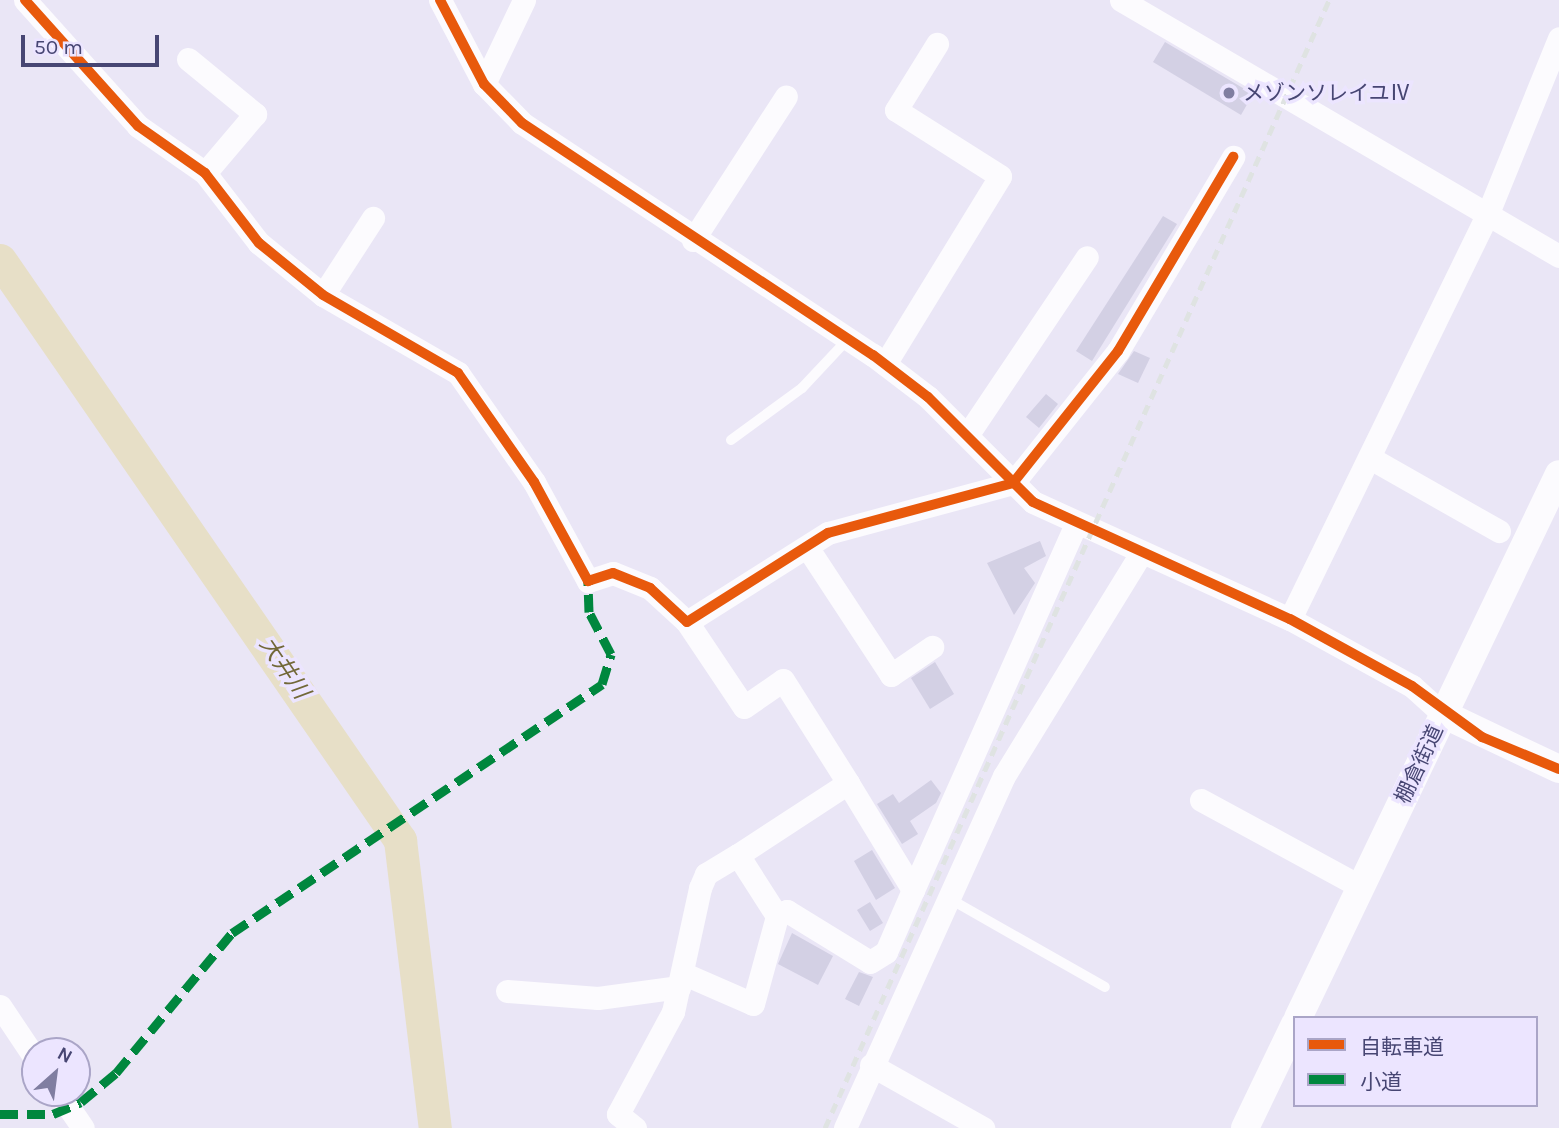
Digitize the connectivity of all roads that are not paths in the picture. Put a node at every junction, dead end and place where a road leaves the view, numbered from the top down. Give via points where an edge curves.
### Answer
1 (25, 0) edge
2 (440, 0) edge
3 (524, 0) edge
4 (1121, 0) edge
5 (1559, 38) edge
6 (937, 44) dead end
7 (188, 59) dead end
8 (484, 84) junction
9 (786, 96) dead end
10 (1233, 157) dead end
11 (205, 173) junction
12 (373, 218) dead end
13 (1486, 218) junction
14 (693, 240) junction
15 (1559, 256) edge
16 (1087, 257) dead end
17 (323, 295) junction
18 (848, 339) junction
19 (885, 364) junction
20 (968, 434) junction
21 (731, 440) dead end
22 (1372, 459) junction
23 (1559, 474) edge
24 (1013, 483) junction
25 (1076, 524) junction
26 (1499, 531) dead end
27 (807, 547) junction
28 (1141, 553) junction
29 (1290, 619) junction
30 (687, 622) junction
31 (932, 648) dead end
32 (1443, 714) junction
33 (1559, 769) edge
34 (848, 783) junction
35 (1201, 800) dead end
36 (738, 855) junction
37 (1361, 887) junction
38 (913, 890) junction
39 (950, 899) junction
40 (777, 916) junction
41 (681, 980) junction
42 (1105, 987) dead end
43 (507, 991) dead end
44 (0, 1006) edge
45 (1299, 1016) edge
46 (1293, 1028) edge
47 (21, 1037) edge
48 (871, 1065) junction
49 (69, 1107) edge
50 (83, 1128) edge
51 (635, 1128) edge
52 (845, 1128) edge
53 (983, 1128) edge
54 (1245, 1128) edge

1 - 11 street via 138,126
2 - 8 street
3 - 8 street
4 - 13 street
5 - 13 street
6 - 19 street via 896,110 1000,177
7 - 11 street via 256,114
8 - 14 street via 532,131
9 - 14 street
10 - 24 street via 1118,351
11 - 17 street via 259,243
12 - 17 street
13 - 15 street
13 - 22 street
14 - 18 street
16 - 20 street
17 - 30 street via 458,373 534,482 588,581 613,573 650,589
18 - 19 street
18 - 21 lane via 802,388
19 - 20 street
20 - 24 street
22 - 26 street
22 - 29 street
23 - 32 street, 棚倉街道
24 - 25 street
24 - 27 street via 828,533
25 - 28 street
25 - 38 street
27 - 30 street
27 - 31 street via 891,675
28 - 29 street
28 - 39 street via 1004,776
29 - 32 street via 1412,686
30 - 34 street via 744,707 783,680
32 - 33 street
32 - 37 street, 棚倉街道
34 - 36 street
34 - 38 street
35 - 37 street
36 - 40 street
36 - 41 street via 706,874
37 - 45 street, 棚倉街道
38 - 40 street via 886,952 870,962 787,911
39 - 42 lane
39 - 48 street
40 - 41 street via 753,1004
41 - 43 street via 598,998
41 - 51 street via 673,1012 618,1114
44 - 47 street
46 - 54 street
48 - 52 street
48 - 53 street
49 - 50 street

